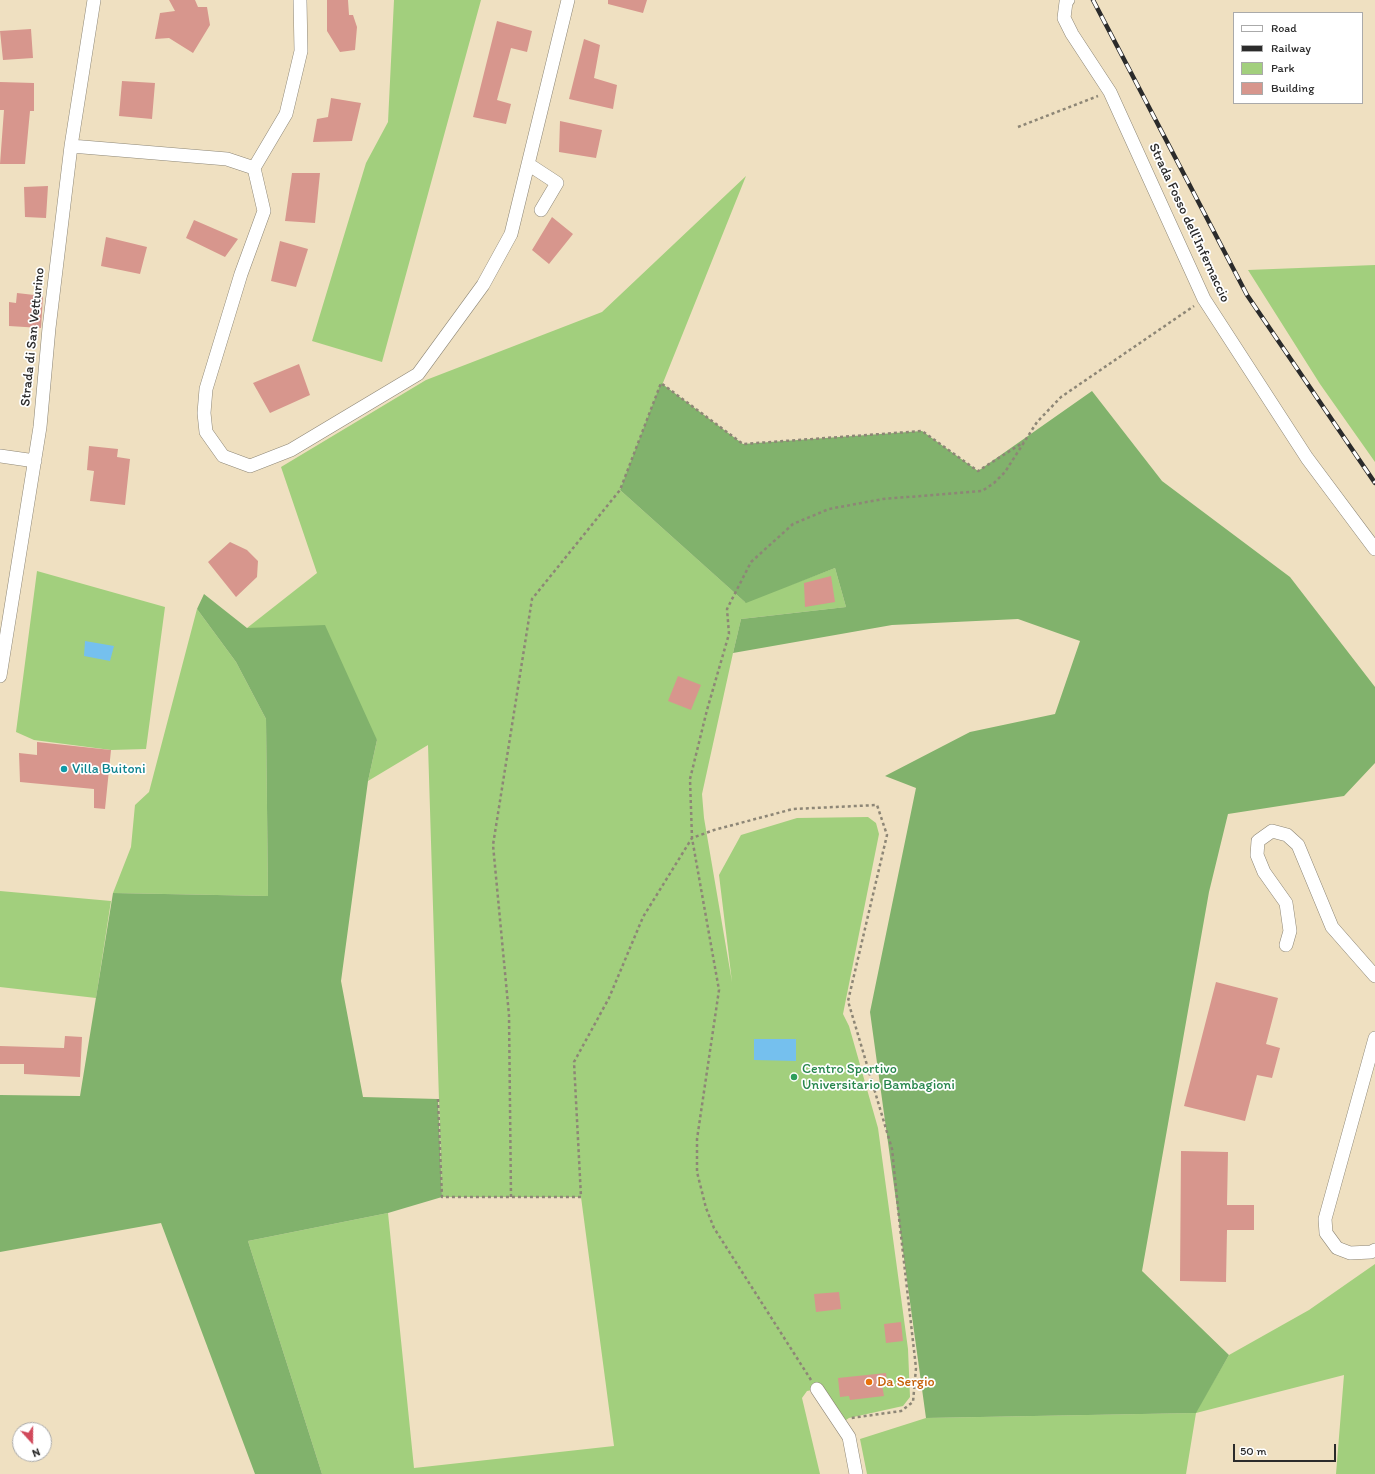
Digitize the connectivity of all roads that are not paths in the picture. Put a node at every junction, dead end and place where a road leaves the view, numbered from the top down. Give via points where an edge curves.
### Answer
1 (94, 0) edge
2 (300, 0) edge
3 (568, 0) edge
4 (1067, 1) edge
5 (71, 146) junction
6 (528, 164) junction
7 (254, 168) junction
8 (541, 210) dead end
9 (0, 456) edge
10 (35, 461) junction
11 (1375, 549) edge
12 (0, 676) edge
13 (1286, 945) dead end
14 (1375, 976) edge
15 (1375, 1038) edge
16 (1375, 1250) edge
17 (817, 1389) road end
18 (856, 1474) edge

1 - 5 street, Strada di San Vetturino
2 - 7 street via 301,51 286,114
3 - 6 street
4 - 11 street, Strada Fosso dell'Infernaccio via 1064,18 1110,92 1204,299 1307,458
5 - 7 street via 227,159
5 - 10 street, Strada di San Vetturino
6 - 7 street via 511,234 483,285 418,374 291,450 250,466 223,456 206,432 204,413 206,389 241,274 264,211
6 - 8 street via 557,183
9 - 10 street
10 - 12 street, Strada di San Vetturino
13 - 14 street via 1290,931 1286,903 1264,872 1257,855 1258,841 1272,831 1287,835 1298,845 1332,927
15 - 16 street via 1325,1219 1326,1234 1337,1248 1350,1253
17 - 18 street via 849,1437

